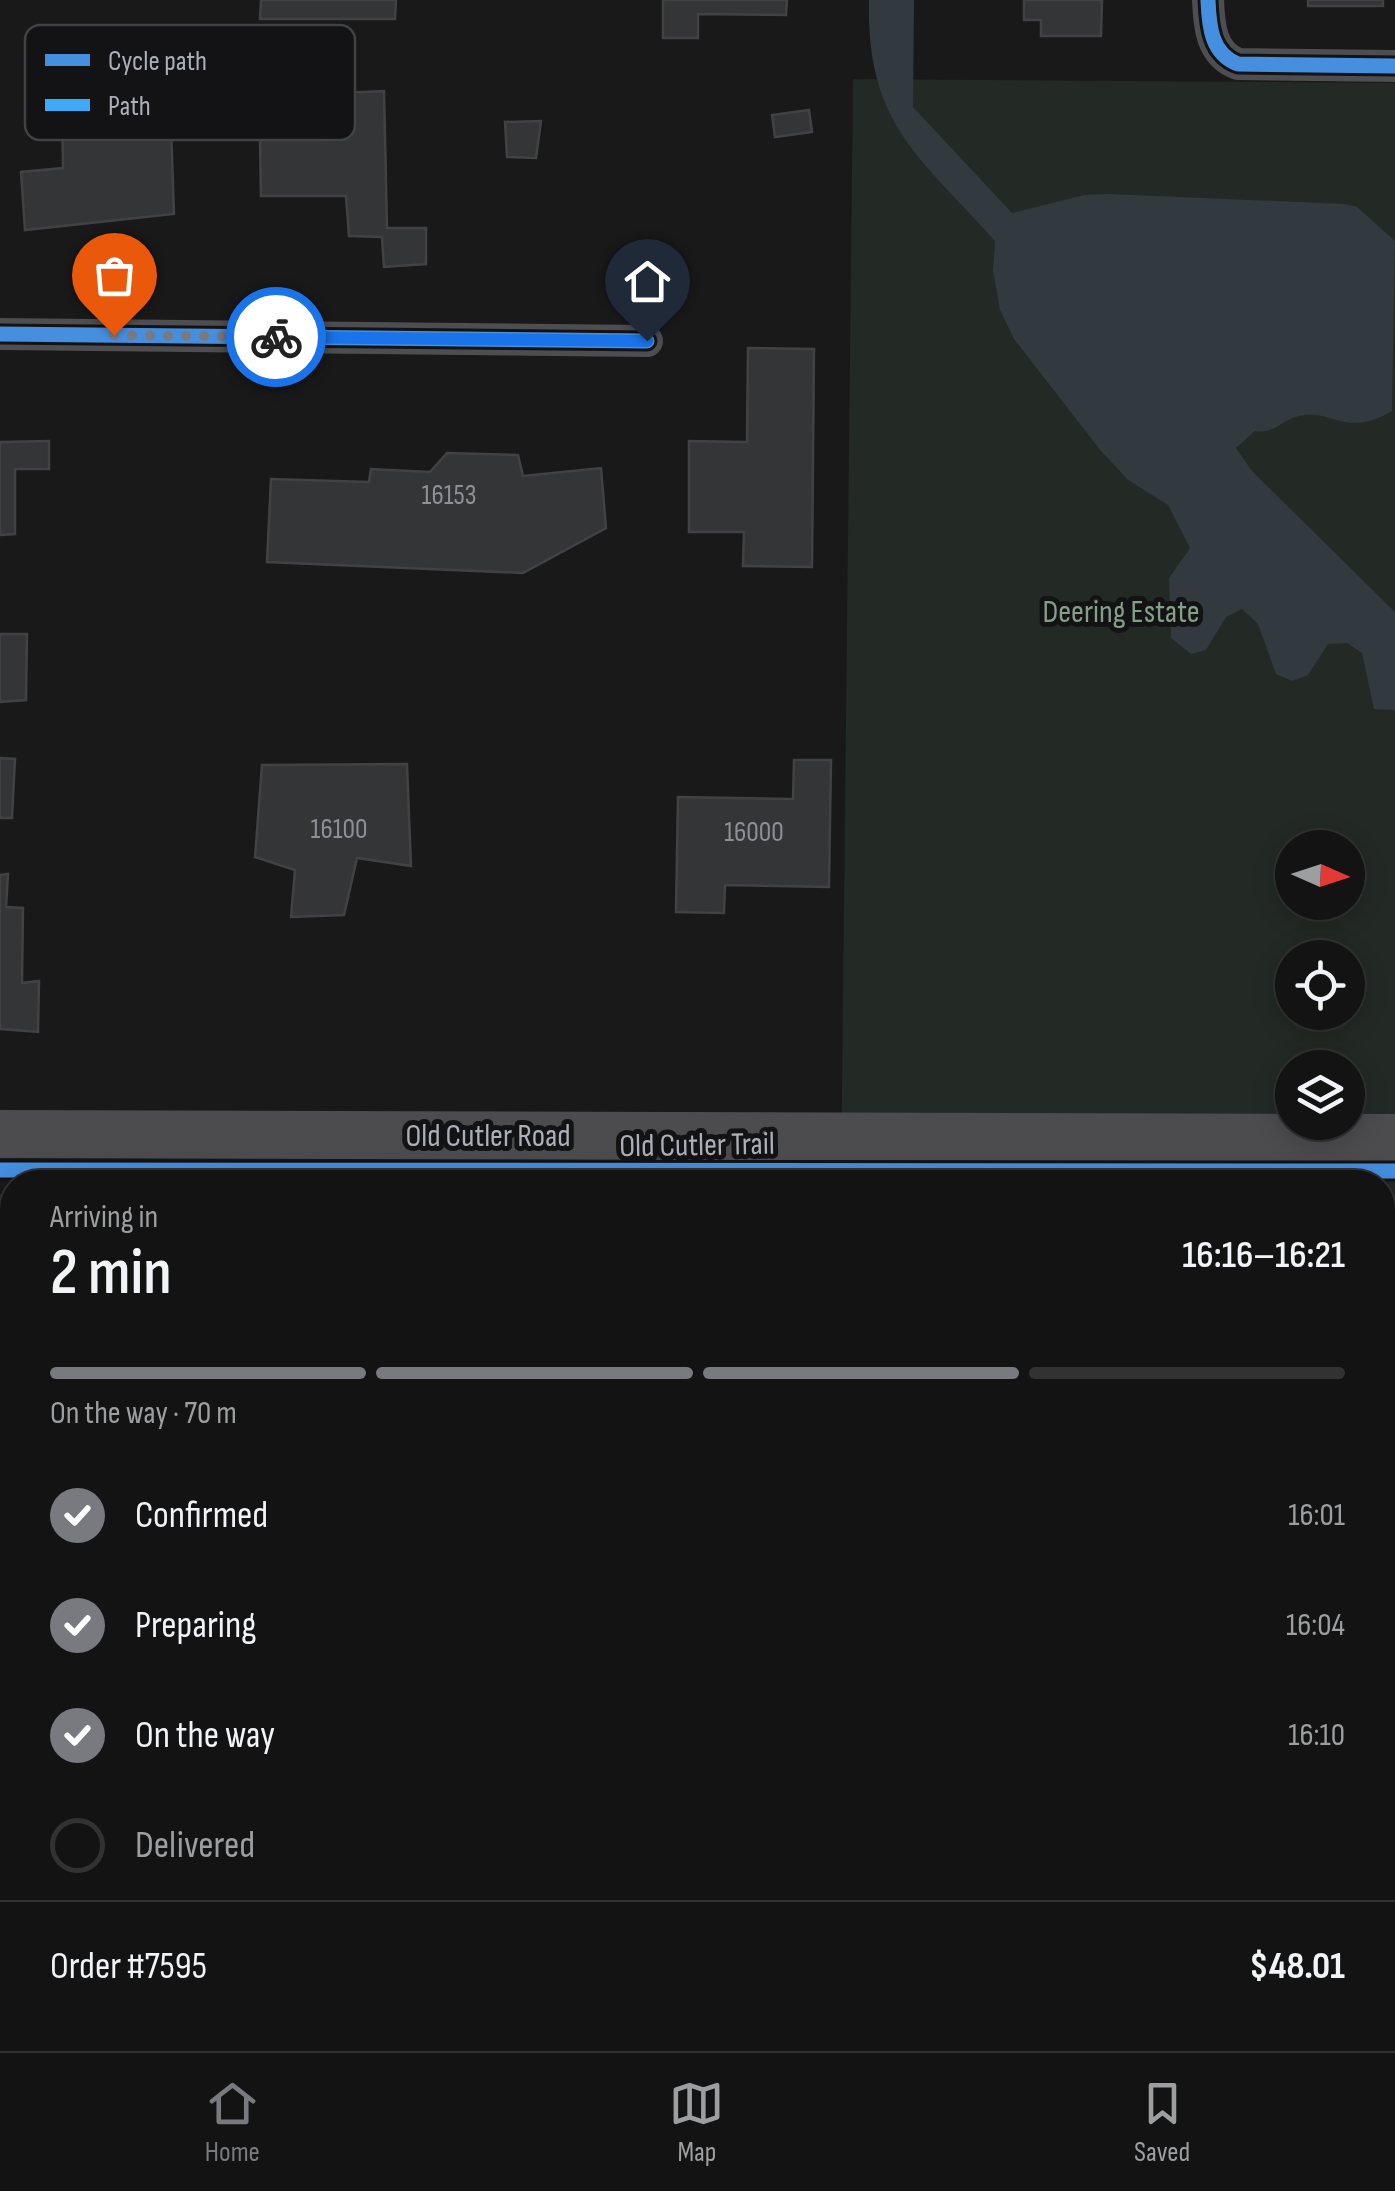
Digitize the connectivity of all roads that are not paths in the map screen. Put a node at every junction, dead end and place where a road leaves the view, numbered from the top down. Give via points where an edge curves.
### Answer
1 (1208, 0) edge
2 (1395, 66) edge
3 (0, 334) edge
4 (647, 341) dead end
5 (0, 1134) edge
6 (1395, 1138) edge

1 - 2 street via 1214,40 1238,64
3 - 4 street
5 - 6 main road, Old Cutler Road

